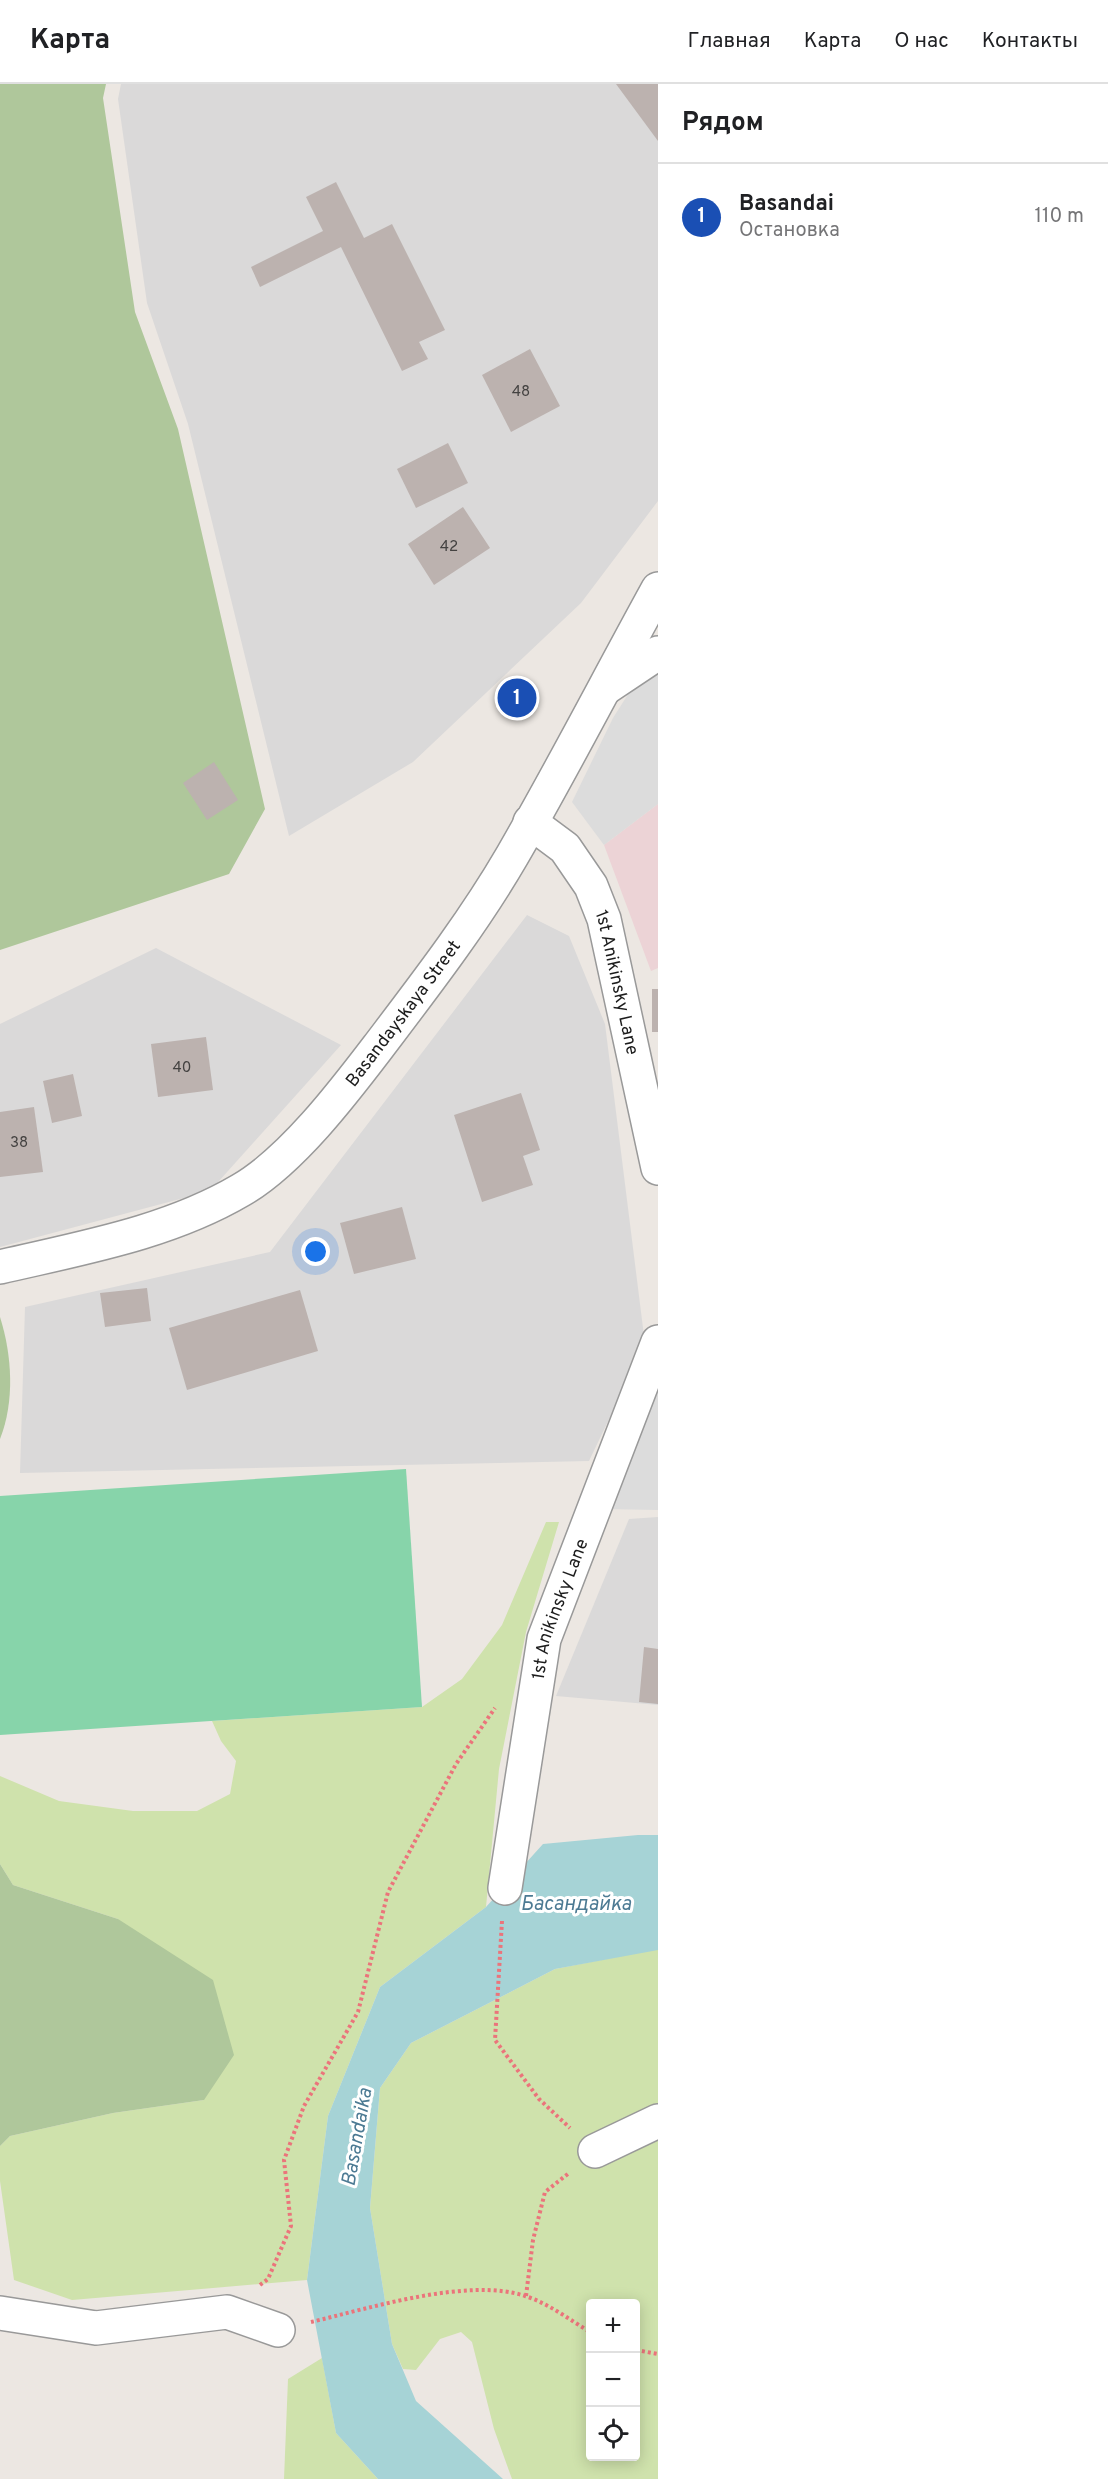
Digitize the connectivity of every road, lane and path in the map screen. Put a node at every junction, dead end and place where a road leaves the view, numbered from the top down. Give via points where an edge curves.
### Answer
1 (658, 589) edge
2 (658, 653) edge
3 (604, 690) junction
4 (530, 822) junction
5 (658, 1168) edge
6 (0, 1267) edge
7 (658, 1342) edge
8 (497, 1706) dead end
9 (505, 1888) joint
10 (658, 2121) edge
11 (595, 2151) junction
12 (526, 2296) junction
13 (227, 2312) junction
14 (0, 2313) edge
15 (586, 2329) edge
16 (278, 2330) joint
17 (640, 2351) edge
18 (658, 2354) edge

1 - 3 street, Basandayskaya Street
2 - 3 street
3 - 4 street, Basandayskaya Street
4 - 5 street, 1st Anikinsky Lane via 565,848 591,886 604,919
4 - 6 street, Basandayskaya Street via 478,910 412,1002 349,1085 279,1162 242,1190 181,1219
7 - 9 street, 1st Anikinsky Lane via 544,1639
8 - 13 path via 456,1764 388,1892 358,2012 304,2106 284,2160 291,2226 268,2279
9 - 11 path via 495,2040 539,2099
10 - 11 street
11 - 12 path via 545,2192 533,2240
12 - 15 path
12 - 16 path via 487,2289 410,2299
13 - 14 street via 96,2328
13 - 16 street
17 - 18 path

